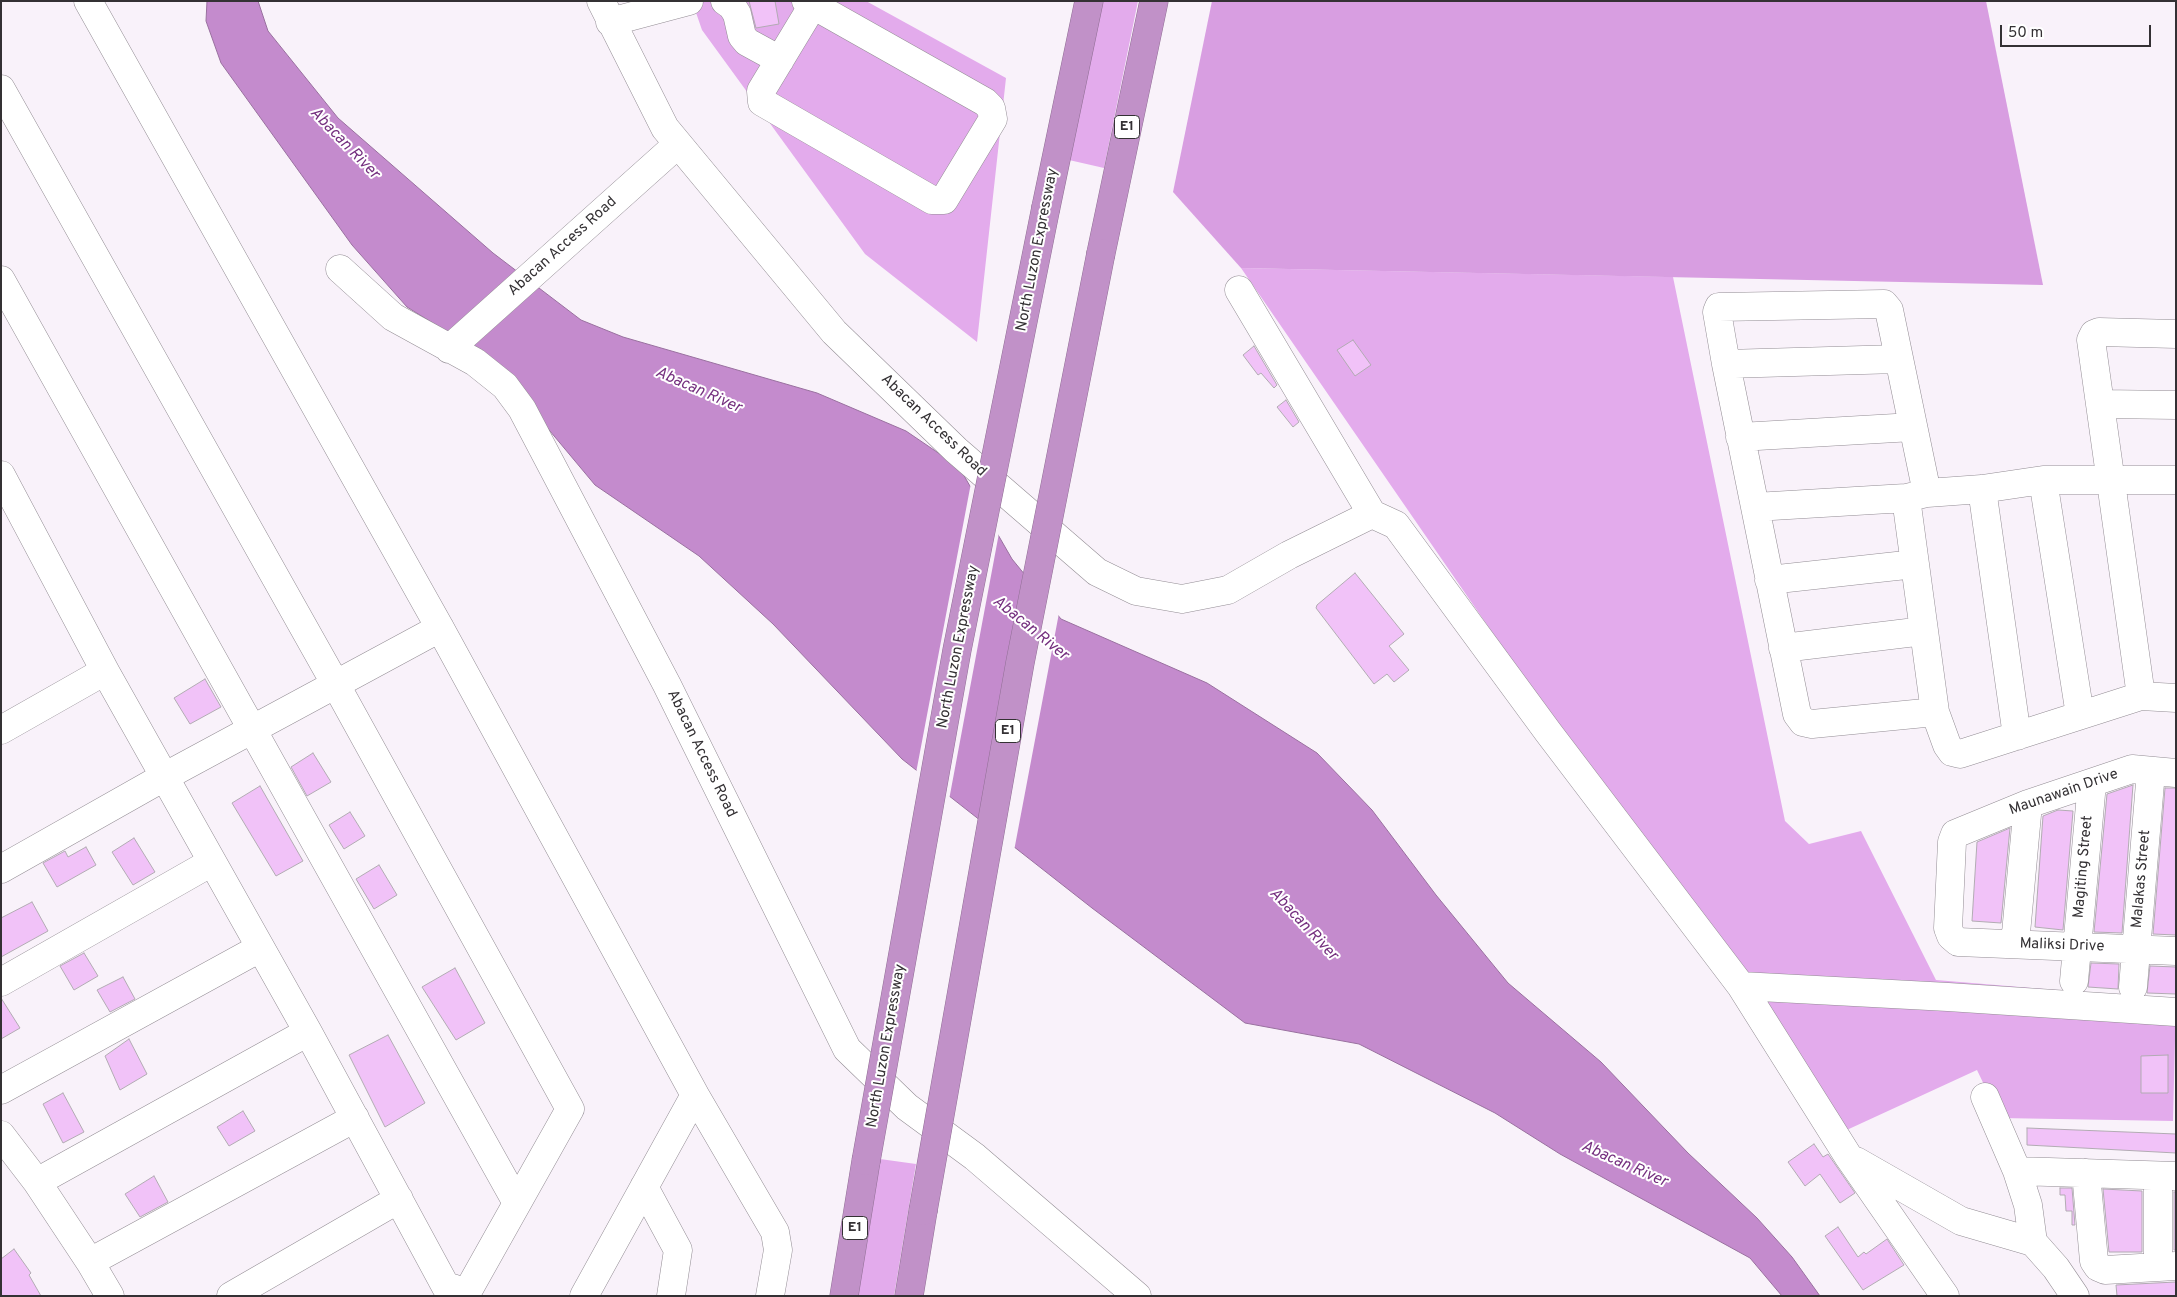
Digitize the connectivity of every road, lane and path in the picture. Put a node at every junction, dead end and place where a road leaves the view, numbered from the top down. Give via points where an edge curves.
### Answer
1 (88, 1) edge
2 (689, 1) edge
3 (725, 1) edge
4 (1089, 1) edge
5 (1154, 1) edge
6 (809, 3) edge
7 (606, 12) edge
8 (780, 60) junction
9 (1, 89) edge
10 (678, 144) junction
11 (340, 269) dead end
12 (1, 280) edge
13 (1239, 290) dead end
14 (2176, 334) edge
15 (452, 346) junction
16 (1898, 359) junction
17 (1726, 364) junction
18 (2101, 404) junction
19 (2176, 405) edge
20 (1913, 426) junction
21 (1740, 437) junction
22 (1, 475) edge
23 (2111, 479) junction
24 (2043, 480) junction
25 (2176, 480) edge
26 (1982, 489) junction
27 (1917, 495) junction
28 (1754, 507) junction
29 (1372, 514) junction
30 (1915, 564) junction
31 (1770, 580) junction
32 (440, 628) junction
33 (1924, 631) junction
34 (1783, 648) junction
35 (105, 671) junction
36 (336, 685) junction
37 (2142, 696) junction
38 (2176, 698) edge
39 (1936, 712) junction
40 (2080, 715) junction
41 (3, 726) edge
42 (254, 729) junction
43 (2018, 736) junction
44 (2164, 772) edge
45 (164, 777) junction
46 (2092, 783) junction
47 (2028, 804) junction
48 (212, 862) junction
49 (1, 869) edge
50 (1951, 936) joint
51 (2015, 944) junction
52 (2077, 947) junction
53 (260, 948) junction
54 (2137, 949) junction
55 (2176, 951) edge
56 (2074, 981) dead end
57 (1, 982) edge
58 (1741, 986) junction
59 (2134, 987) dead end
60 (2176, 1012) edge
61 (308, 1032) junction
62 (1, 1090) edge
63 (695, 1095) junction
64 (1984, 1097) dead end
65 (355, 1118) junction
66 (1, 1135) edge
67 (1848, 1156) junction
68 (2017, 1171) junction
69 (2086, 1173) junction
70 (2167, 1176) edge
71 (36, 1182) junction
72 (644, 1187) junction
73 (399, 1198) junction
74 (517, 1203) junction
75 (2033, 1242) junction
76 (90, 1262) junction
77 (2167, 1266) edge
78 (451, 1294) edge
79 (110, 1296) edge
80 (231, 1296) edge
81 (584, 1296) edge
82 (671, 1296) edge
83 (770, 1296) edge
84 (844, 1296) edge
85 (909, 1296) edge
86 (1137, 1296) edge
87 (1945, 1296) edge
88 (2075, 1296) edge

1 - 32 street
2 - 7 street
3 - 8 street via 737,14 742,36 747,42
4 - 84 highway, North Luzon Expressway / E1, bridge via 957,650
5 - 85 highway, E1, bridge via 1020,663
6 - 8 street
6 - 8 street via 985,102 991,108 993,119 944,200 932,200 765,106 760,98 761,90
7 - 10 street, Abacan Access Road via 665,128
9 - 36 street
10 - 15 street, Abacan Access Road
10 - 29 street, Abacan Access Road via 834,332 956,450 1097,572 1136,591 1182,599 1228,590
11 - 15 street, Abacan Access Road via 393,317
12 - 42 street
13 - 29 street
14 - 18 street via 2094,334 2091,340
15 - 86 street, Abacan Access Road via 505,386 522,409 667,685 847,1049 907,1107 975,1158
16 - 17 street
16 - 17 street via 1889,310 1884,304 1724,305 1717,312
16 - 20 street
17 - 21 street
18 - 19 street
18 - 23 street
20 - 21 street
20 - 27 street
21 - 28 street
22 - 35 street
23 - 24 street
23 - 25 street
23 - 37 street
24 - 26 street
24 - 40 street
26 - 27 street
26 - 43 street
27 - 28 street
27 - 30 street
28 - 31 street
29 - 58 street via 1396,525
30 - 31 street
30 - 33 street
31 - 34 street
32 - 36 street
32 - 63 street
33 - 34 street
33 - 39 street
34 - 39 street via 1797,714 1803,722 1812,724
35 - 41 street
35 - 45 street
36 - 42 street
36 - 74 street via 570,1108
37 - 38 street
37 - 40 street
39 - 43 street via 1952,752 1960,754
40 - 43 street
42 - 45 street
42 - 74 street
44 - 46 street, Maunawain Drive via 2132,770
44 - 54 street, Malakas Street
45 - 48 street
45 - 49 street
46 - 47 street, Maunawain Drive
46 - 52 street, Magiting Street
47 - 50 street, Maunawain Drive via 1955,834 1948,928
47 - 51 street
48 - 53 street
48 - 57 street
50 - 51 street, Maliksi Drive via 1958,942
51 - 52 street, Maliksi Drive
52 - 54 street, Maliksi Drive
52 - 56 street, Magiting Street
53 - 61 street
53 - 62 street
54 - 55 street, Maliksi Drive
54 - 59 street, Malakas Street
58 - 60 street
58 - 67 street
61 - 65 street
61 - 71 street
63 - 72 street
63 - 83 street via 775,1232 778,1250
64 - 68 street
65 - 73 street
65 - 76 street
66 - 71 street
67 - 75 street via 1960,1221
67 - 87 street
68 - 69 street
68 - 75 street via 2028,1204
69 - 70 street
69 - 77 street via 2094,1262 2105,1270
70 - 77 street
71 - 76 street
72 - 81 street
72 - 82 street via 678,1250
73 - 78 street
73 - 80 street
74 - 78 street
75 - 88 street
76 - 79 street

